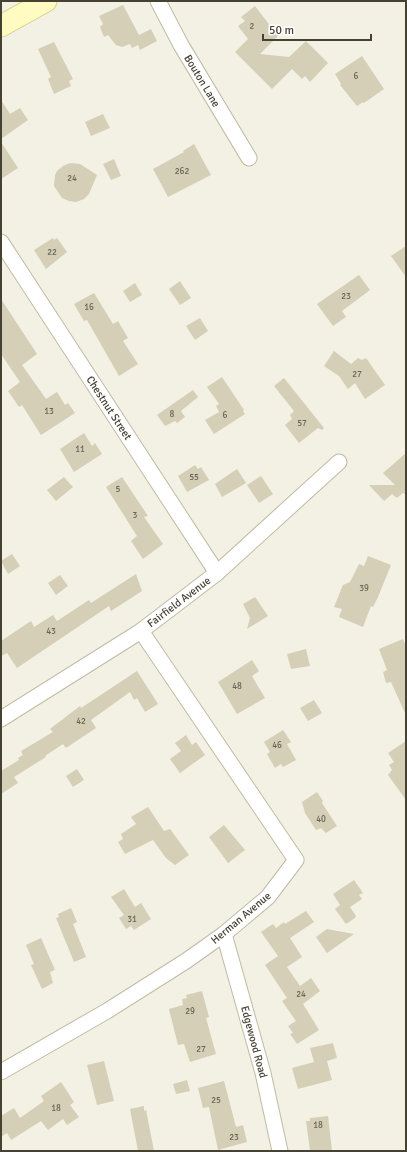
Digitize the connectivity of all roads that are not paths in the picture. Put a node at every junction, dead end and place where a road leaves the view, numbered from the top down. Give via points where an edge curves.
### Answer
1 (46, 1) edge
2 (158, 1) edge
3 (1, 26) edge
4 (249, 158) dead end
5 (1, 242) edge
6 (339, 462) dead end
7 (217, 573) junction
8 (141, 630) junction
9 (1, 719) edge
10 (224, 934) junction
11 (1, 1072) edge
12 (280, 1151) edge

1 - 3 main road
2 - 4 street, Bouton Lane via 181,45
5 - 7 street, Chestnut Street
6 - 7 street, Fairfield Avenue
7 - 8 street, Fairfield Avenue
8 - 9 street, Fairfield Avenue
8 - 10 street, Herman Avenue via 296,860 268,897
10 - 11 street, Herman Avenue via 160,978
10 - 12 street, Edgewood Road via 263,1073

